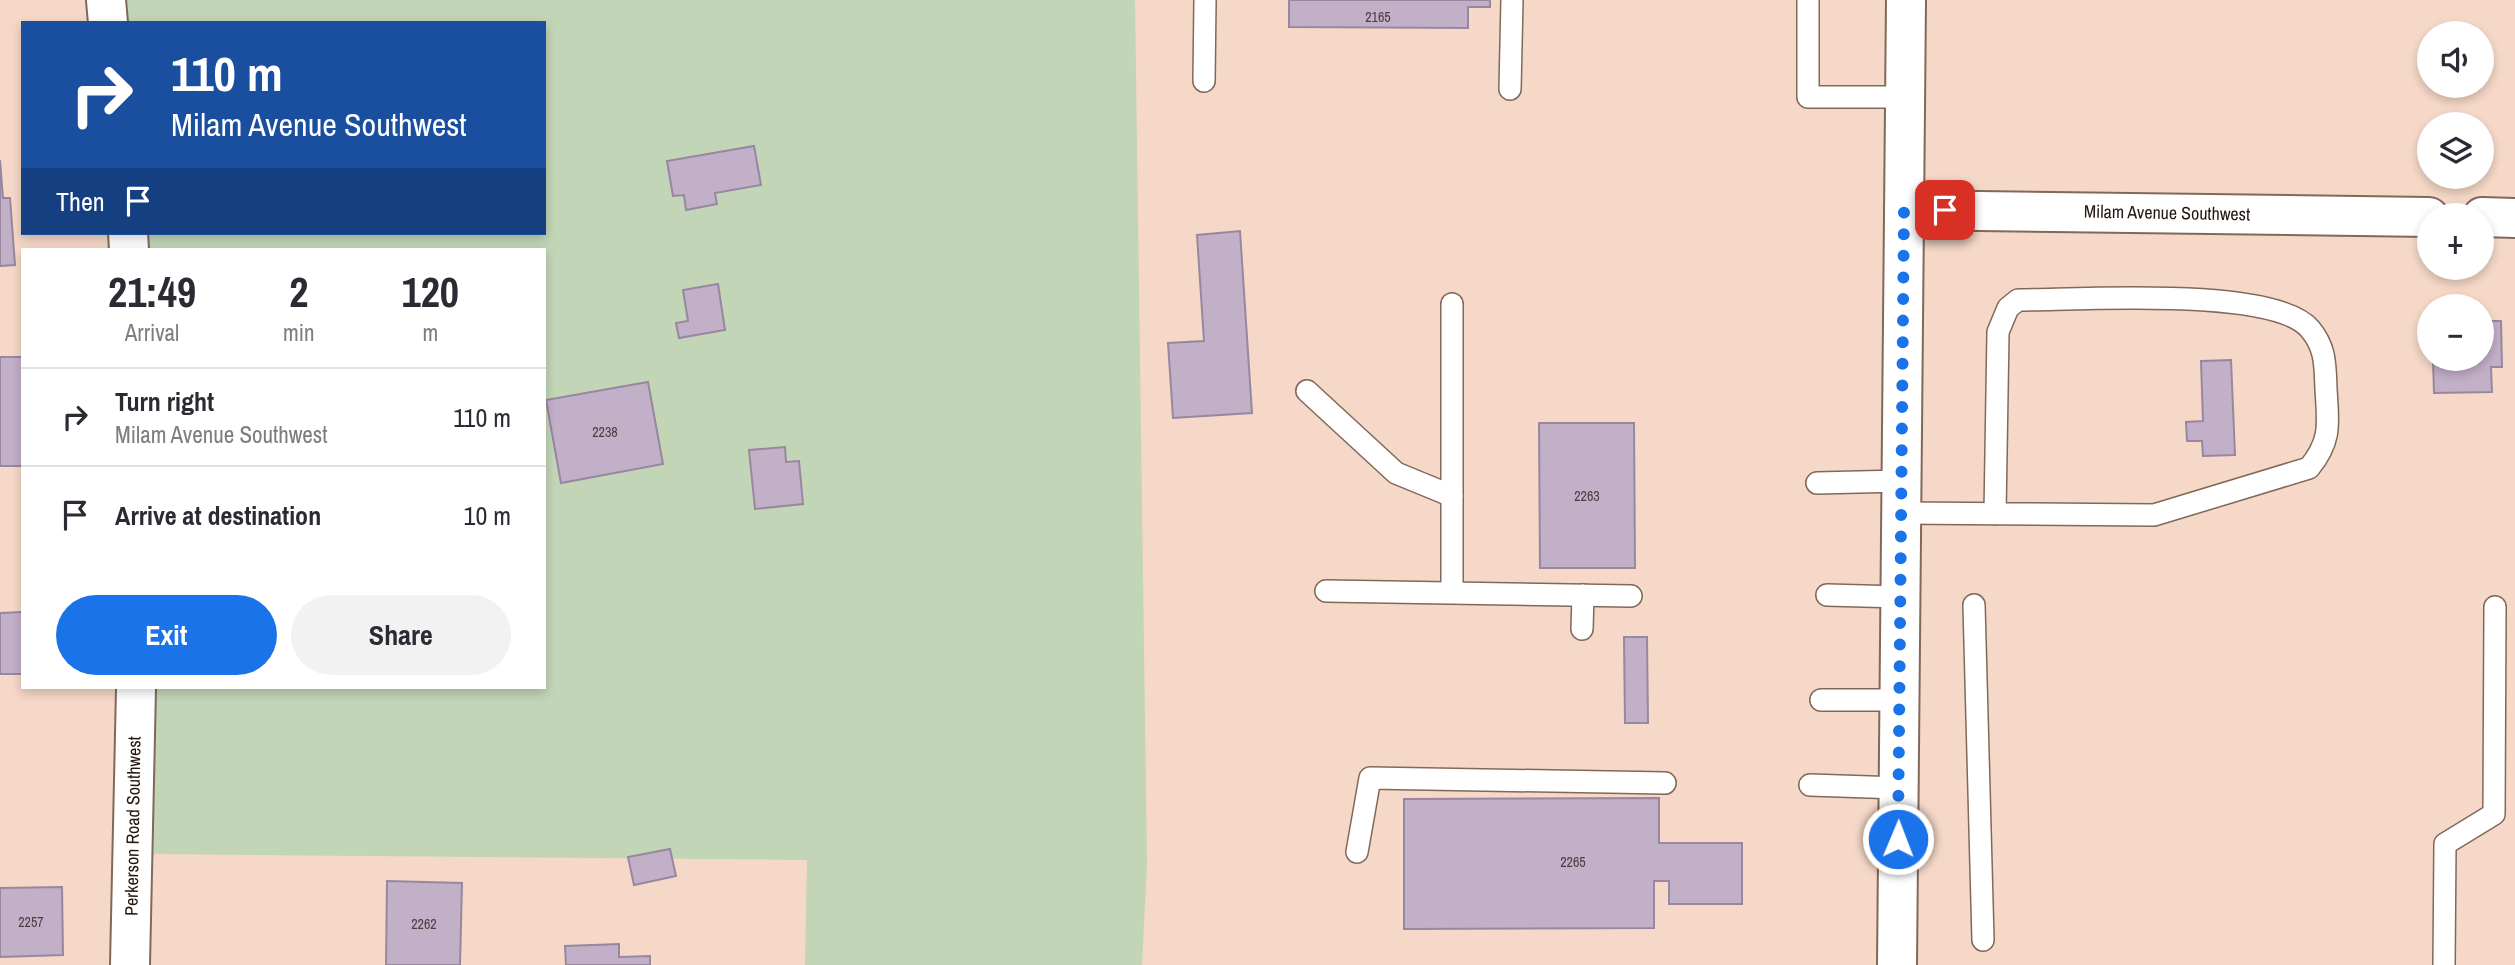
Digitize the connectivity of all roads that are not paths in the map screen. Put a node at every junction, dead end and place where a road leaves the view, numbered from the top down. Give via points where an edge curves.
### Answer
1 (106, 0) edge
2 (1205, 0) edge
3 (1512, 0) edge
4 (1808, 0) edge
5 (1906, 0) edge
6 (108, 21) edge
7 (1204, 82) dead end
8 (1510, 89) dead end
9 (1905, 97) junction
10 (1904, 210) junction
11 (2417, 217) edge
12 (2494, 217) edge
13 (2515, 218) edge
14 (1452, 304) dead end
15 (1307, 391) dead end
16 (1817, 483) dead end
17 (1452, 496) junction
18 (1901, 497) junction
19 (1995, 514) junction
20 (1326, 590) dead end
21 (1452, 593) junction
22 (1583, 595) junction
23 (1827, 595) dead end
24 (1631, 596) dead end
25 (1900, 597) junction
26 (1974, 605) dead end
27 (2495, 607) dead end
28 (1582, 629) dead end
29 (136, 689) edge
30 (1821, 700) dead end
31 (1899, 700) junction
32 (1665, 783) dead end
33 (1810, 785) dead end
34 (1899, 788) junction
35 (1357, 852) dead end
36 (1983, 940) dead end
37 (130, 965) edge
38 (1897, 965) edge
39 (2444, 965) edge

1 - 6 main road
2 - 7 lane
3 - 8 lane
4 - 9 lane via 1808,97
5 - 9 main road
9 - 10 main road
10 - 11 main road, Milam Avenue Southwest
10 - 18 main road
12 - 13 main road
14 - 17 lane
15 - 17 lane via 1396,473
16 - 18 lane
17 - 21 lane
18 - 19 lane
18 - 25 main road
19 - 19 lane via 2154,515 2309,468 2323,451 2328,432 2325,351 2309,327 2291,316 2227,300 2018,300 2008,308 1998,332
20 - 21 lane
21 - 22 lane
22 - 24 lane
22 - 28 lane
23 - 25 lane
25 - 31 main road
26 - 36 lane
27 - 39 lane via 2494,814 2445,844
29 - 37 main road, Perkerson Road Southwest
30 - 31 lane
31 - 34 main road
32 - 35 lane via 1370,778
33 - 34 lane
34 - 38 main road

